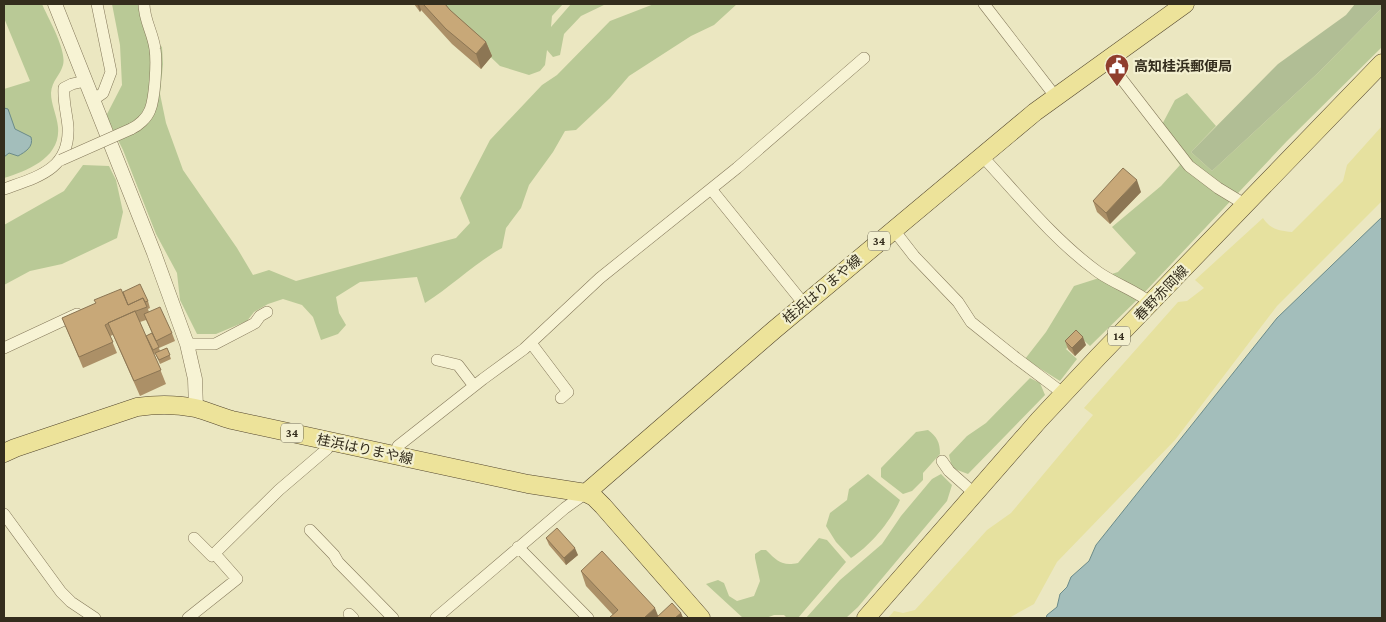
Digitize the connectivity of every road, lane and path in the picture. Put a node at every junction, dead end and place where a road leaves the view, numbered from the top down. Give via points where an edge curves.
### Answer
1 (55, 4) edge
2 (97, 4) edge
3 (144, 4) edge
4 (984, 4) edge
5 (1185, 4) edge
6 (864, 58) dead end
7 (1107, 60) junction
8 (1382, 63) edge
9 (85, 81) junction
10 (1055, 96) junction
11 (93, 100) junction
12 (982, 156) junction
13 (61, 160) junction
14 (4, 189) edge
15 (711, 189) junction
16 (1246, 205) junction
17 (893, 229) junction
18 (1151, 303) junction
19 (804, 304) junction
20 (88, 310) edge
21 (267, 312) dead end
22 (531, 343) junction
23 (187, 344) junction
24 (4, 348) edge
25 (437, 360) dead end
26 (474, 386) junction
27 (1064, 394) junction
28 (560, 398) dead end
29 (196, 408) junction
30 (329, 441) junction
31 (4, 453) edge
32 (394, 455) junction
33 (942, 461) dead end
34 (586, 493) junction
35 (975, 494) junction
36 (4, 514) edge
37 (310, 530) dead end
38 (194, 538) dead end
39 (518, 548) junction
40 (215, 554) junction
41 (95, 618) edge
42 (188, 618) edge
43 (393, 618) edge
44 (436, 618) edge
45 (588, 618) edge
46 (701, 618) edge
47 (866, 618) edge

1 - 9 street
2 - 11 street via 111,72 103,94
3 - 13 street, bridge via 157,65 150,111 138,126
4 - 10 street
5 - 7 main road, 桂浜はりまや線 / 34
6 - 15 street
7 - 10 main road, 桂浜はりまや線 / 34
7 - 16 street via 1189,166
8 - 16 main road, 春野赤岡線 / 14
9 - 11 street
9 - 13 street via 64,88 68,138
10 - 12 main road, 桂浜はりまや線 / 34
11 - 23 street
12 - 17 main road, 桂浜はりまや線 / 34
12 - 18 street via 1058,239 1098,272
13 - 14 street via 41,176
15 - 19 street
15 - 22 street via 600,278
16 - 18 main road, 春野赤岡線 / 14
17 - 19 main road, 桂浜はりまや線 / 34
17 - 27 street via 958,302 971,322
18 - 27 main road, 春野赤岡線 / 14
19 - 34 main road, 桂浜はりまや線 / 34
20 - 24 street
21 - 23 street via 255,323 215,344
22 - 26 street
22 - 28 street via 568,392
23 - 29 street via 195,379
25 - 26 street via 458,365
26 - 32 street via 398,446
27 - 35 main road, 春野赤岡線 / 14
29 - 30 main road, 桂浜はりまや線 / 34 via 232,420
29 - 31 main road, 桂浜はりまや線 / 34 via 165,404 137,407
30 - 32 main road, 桂浜はりまや線 / 34
30 - 40 street via 327,449
32 - 34 main road, 桂浜はりまや線 / 34
33 - 35 street
34 - 39 street
34 - 46 main road via 603,506
35 - 47 main road, 春野赤岡線 / 14
36 - 41 street via 61,592
37 - 43 street
38 - 40 street via 212,556
39 - 44 street
39 - 45 street
40 - 42 street via 236,578

